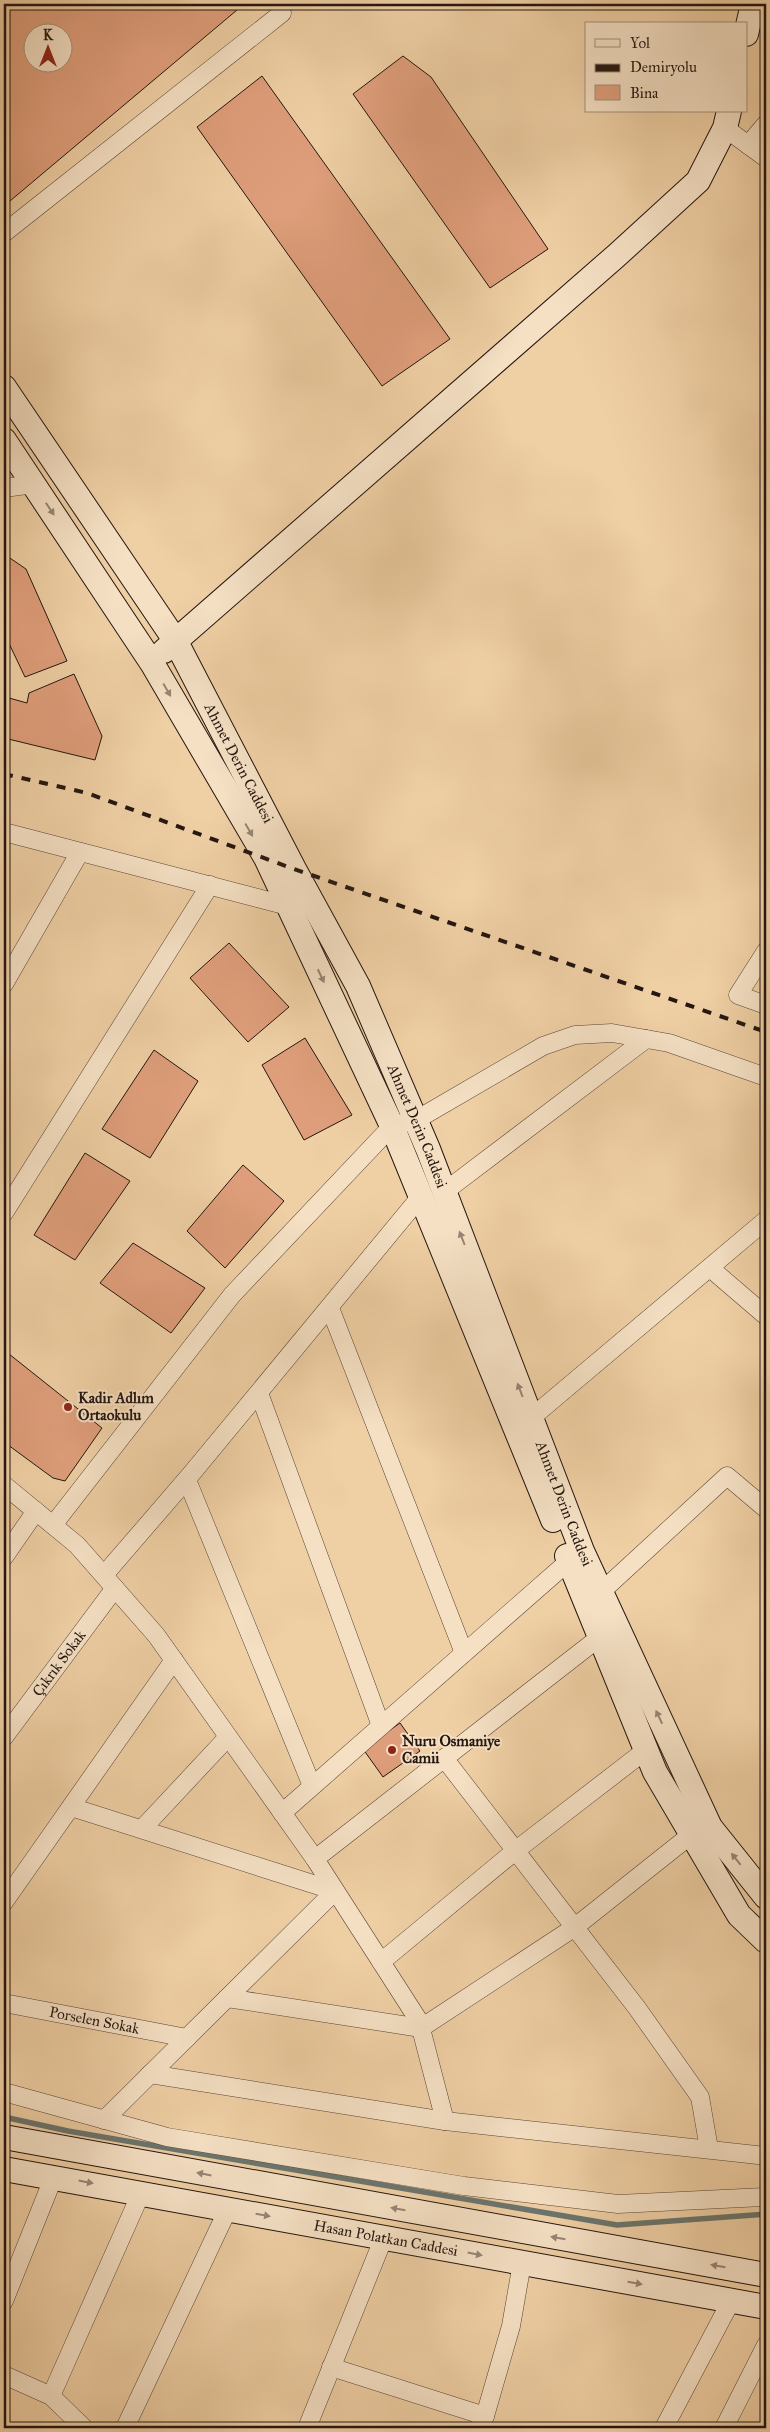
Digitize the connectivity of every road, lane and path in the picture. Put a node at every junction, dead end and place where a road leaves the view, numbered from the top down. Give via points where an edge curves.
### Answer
1 (753, 4) edge
2 (282, 13) dead end
3 (748, 25) edge
4 (727, 119) edge
5 (766, 124) edge
6 (748, 145) junction
7 (766, 158) edge
8 (4, 233) edge
9 (4, 387) edge
10 (4, 440) edge
11 (34, 484) junction
12 (4, 488) edge
13 (175, 640) junction
14 (152, 663) junction
15 (4, 832) edge
16 (80, 852) junction
17 (210, 886) junction
18 (288, 906) junction
19 (766, 951) edge
20 (4, 984) edge
21 (766, 1005) edge
22 (646, 1039) junction
23 (766, 1077) edge
24 (416, 1120) junction
25 (392, 1126) junction
26 (444, 1192) junction
27 (421, 1196) junction
28 (4, 1213) edge
29 (766, 1220) edge
30 (710, 1268) junction
31 (330, 1308) junction
32 (766, 1316) edge
33 (259, 1393) junction
34 (531, 1418) junction
35 (187, 1480) junction
36 (4, 1485) edge
37 (766, 1509) edge
38 (36, 1511) junction
39 (53, 1525) junction
40 (4, 1557) edge
41 (569, 1561) junction
42 (109, 1581) junction
43 (600, 1592) junction
44 (600, 1637) junction
45 (464, 1653) junction
46 (174, 1660) junction
47 (381, 1726) junction
48 (4, 1737) edge
49 (228, 1737) junction
50 (646, 1750) junction
51 (444, 1758) junction
52 (312, 1786) junction
53 (71, 1807) junction
54 (282, 1812) junction
55 (142, 1829) junction
56 (692, 1834) junction
57 (516, 1851) junction
58 (315, 1859) junction
59 (335, 1891) junction
60 (766, 1897) edge
61 (4, 1902) edge
62 (575, 1927) junction
63 (766, 1941) edge
64 (381, 1962) junction
65 (227, 1998) junction
66 (4, 2003) edge
67 (421, 2028) junction
68 (187, 2038) junction
69 (150, 2074) junction
70 (4, 2092) edge
71 (104, 2120) junction
72 (445, 2121) junction
73 (4, 2137) edge
74 (709, 2149) junction
75 (766, 2156) edge
76 (4, 2168) edge
77 (54, 2176) junction
78 (141, 2193) junction
79 (766, 2196) edge
80 (228, 2209) junction
81 (384, 2237) junction
82 (522, 2263) junction
83 (766, 2275) edge
84 (4, 2300) edge
85 (730, 2300) junction
86 (766, 2307) edge
87 (766, 2346) edge
88 (331, 2367) junction
89 (4, 2375) edge
90 (51, 2396) junction
91 (482, 2422) edge
92 (84, 2428) edge
93 (125, 2428) edge
94 (307, 2428) edge
95 (664, 2428) edge
96 (724, 2428) edge

1 - 3 main road
2 - 8 street
4 - 6 street
4 - 13 main road via 698,180 691,187
5 - 6 street
6 - 7 street
9 - 13 main road, Ahmet Derin Caddesi
10 - 11 main road, Ahmet Derin Caddesi
11 - 12 street
11 -> 14 main road, Ahmet Derin Caddesi
13 - 14 main road
13 - 24 main road, Ahmet Derin Caddesi via 358,986
14 -> 18 main road, Ahmet Derin Caddesi via 266,858
15 - 16 street
16 - 17 street
16 - 20 street
17 - 18 street
17 - 28 street
18 -> 25 main road, Ahmet Derin Caddesi
19 - 21 street via 738,995
22 - 23 street via 669,1043
22 - 24 street via 612,1033 575,1035 542,1046
22 - 26 street
24 - 25 street
24 - 26 main road, Ahmet Derin Caddesi
25 - 27 main road, Ahmet Derin Caddesi
25 - 39 street via 232,1295
34 -> 26 main road, Ahmet Derin Caddesi
27 - 31 street, Çıkrık Sokak
27 - 41 main road, Ahmet Derin Caddesi
29 - 30 street
30 - 32 street
30 - 34 street
31 - 33 street, Çıkrık Sokak
31 - 45 street
33 - 35 street, Çıkrık Sokak
33 - 47 street
34 - 43 main road, Ahmet Derin Caddesi
35 - 42 street, Çıkrık Sokak
35 - 52 street
36 - 38 street
37 - 43 street via 727,1476
38 - 39 street
38 - 40 street
39 - 42 street via 77,1544
41 - 44 main road, Ahmet Derin Caddesi
41 - 45 street
42 - 46 street
42 - 48 street, Çıkrık Sokak
60 -> 43 main road, Ahmet Derin Caddesi via 710,1827
44 - 50 main road, Ahmet Derin Caddesi
44 - 51 street
45 - 47 street
46 - 49 street
46 - 53 street
47 - 52 street
49 - 54 street
49 - 55 street
50 - 56 main road, Ahmet Derin Caddesi via 655,1772
50 - 57 street
51 - 57 street
51 - 58 street
52 - 54 street
53 - 55 street
53 - 61 street
54 - 58 street
55 - 59 street
56 - 62 street
56 - 63 main road, Ahmet Derin Caddesi via 739,1915
57 - 62 street
57 - 64 street
58 - 59 street
59 - 64 street
59 - 65 street
62 - 67 street
62 - 74 street via 700,2097
64 - 67 street
65 - 67 street
65 - 68 street
66 - 68 street, Porselen Sokak
67 - 72 street
68 - 69 street
69 - 71 street
69 - 72 street
70 - 71 street
71 - 79 street via 166,2137 464,2186 618,2204
72 - 74 street
83 -> 73 main road, Hasan Polatkan Caddesi
74 - 75 street
76 - 77 main road, Hasan Polatkan Caddesi
77 -> 78 main road, Hasan Polatkan Caddesi
77 - 84 street
78 - 80 main road, Hasan Polatkan Caddesi
78 - 90 street
80 -> 81 main road, Hasan Polatkan Caddesi
80 - 93 street
81 -> 82 main road, Hasan Polatkan Caddesi
81 - 88 street
82 -> 85 main road, Hasan Polatkan Caddesi
82 - 91 street via 511,2326
85 - 86 main road, Hasan Polatkan Caddesi
85 - 95 street
87 - 96 street
88 - 91 street
88 - 94 street
89 - 90 street
90 - 92 street

